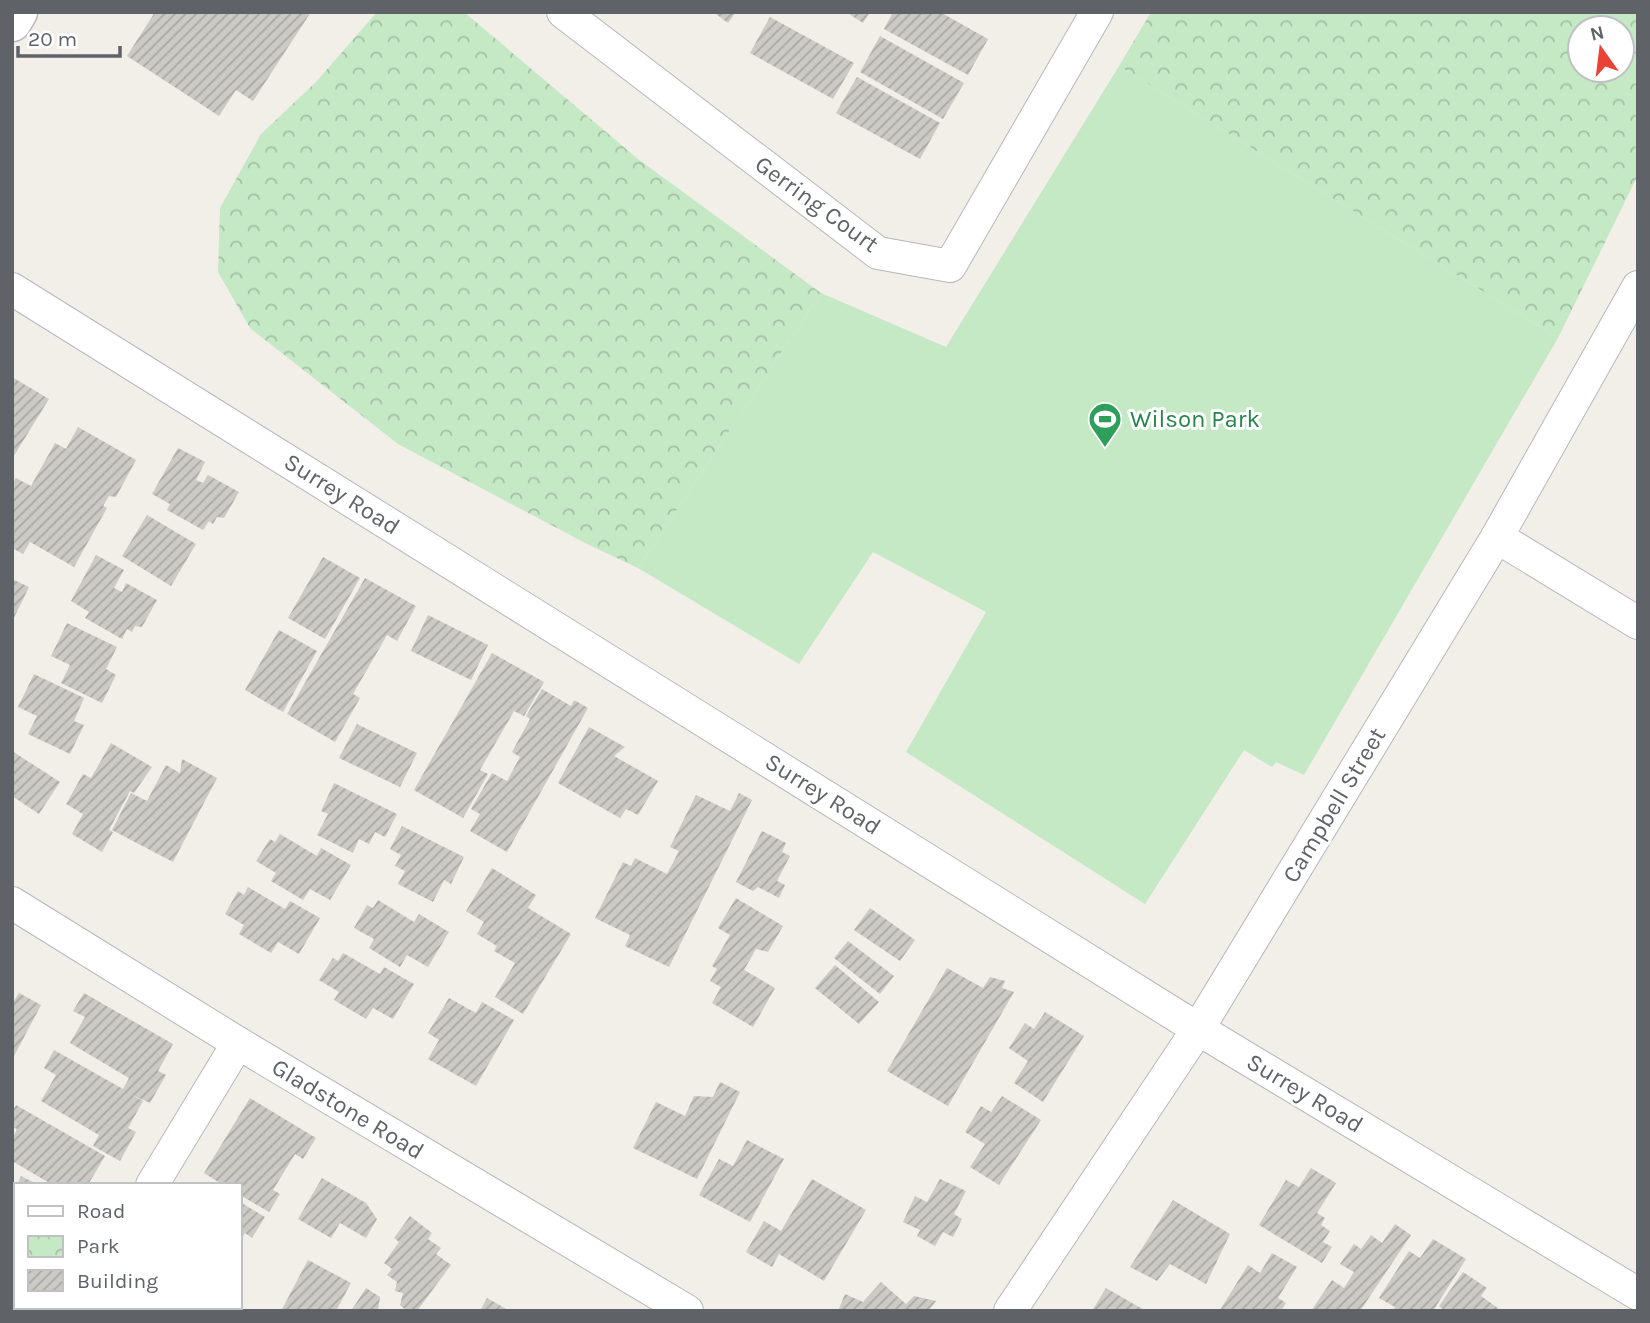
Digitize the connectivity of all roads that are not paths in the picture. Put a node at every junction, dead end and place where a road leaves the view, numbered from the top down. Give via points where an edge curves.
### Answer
1 (18, 12) edge
2 (563, 12) edge
3 (1097, 12) edge
4 (12, 22) edge
5 (1638, 287) edge
6 (12, 289) edge
7 (1497, 537) junction
8 (1638, 622) edge
9 (12, 903) edge
10 (1198, 1028) junction
11 (239, 1043) junction
12 (153, 1183) edge
13 (1638, 1294) edge
14 (687, 1311) edge
15 (1010, 1311) edge

1 - 4 street
2 - 3 street, Gerring Court via 878,253 950,266
5 - 7 street, Campbell Street
6 - 10 street, Surrey Road
7 - 8 street
7 - 10 street, Campbell Street
9 - 11 street, Gladstone Road
10 - 13 street, Surrey Road
10 - 15 street, Campbell Street
11 - 12 street
11 - 14 street, Gladstone Road

